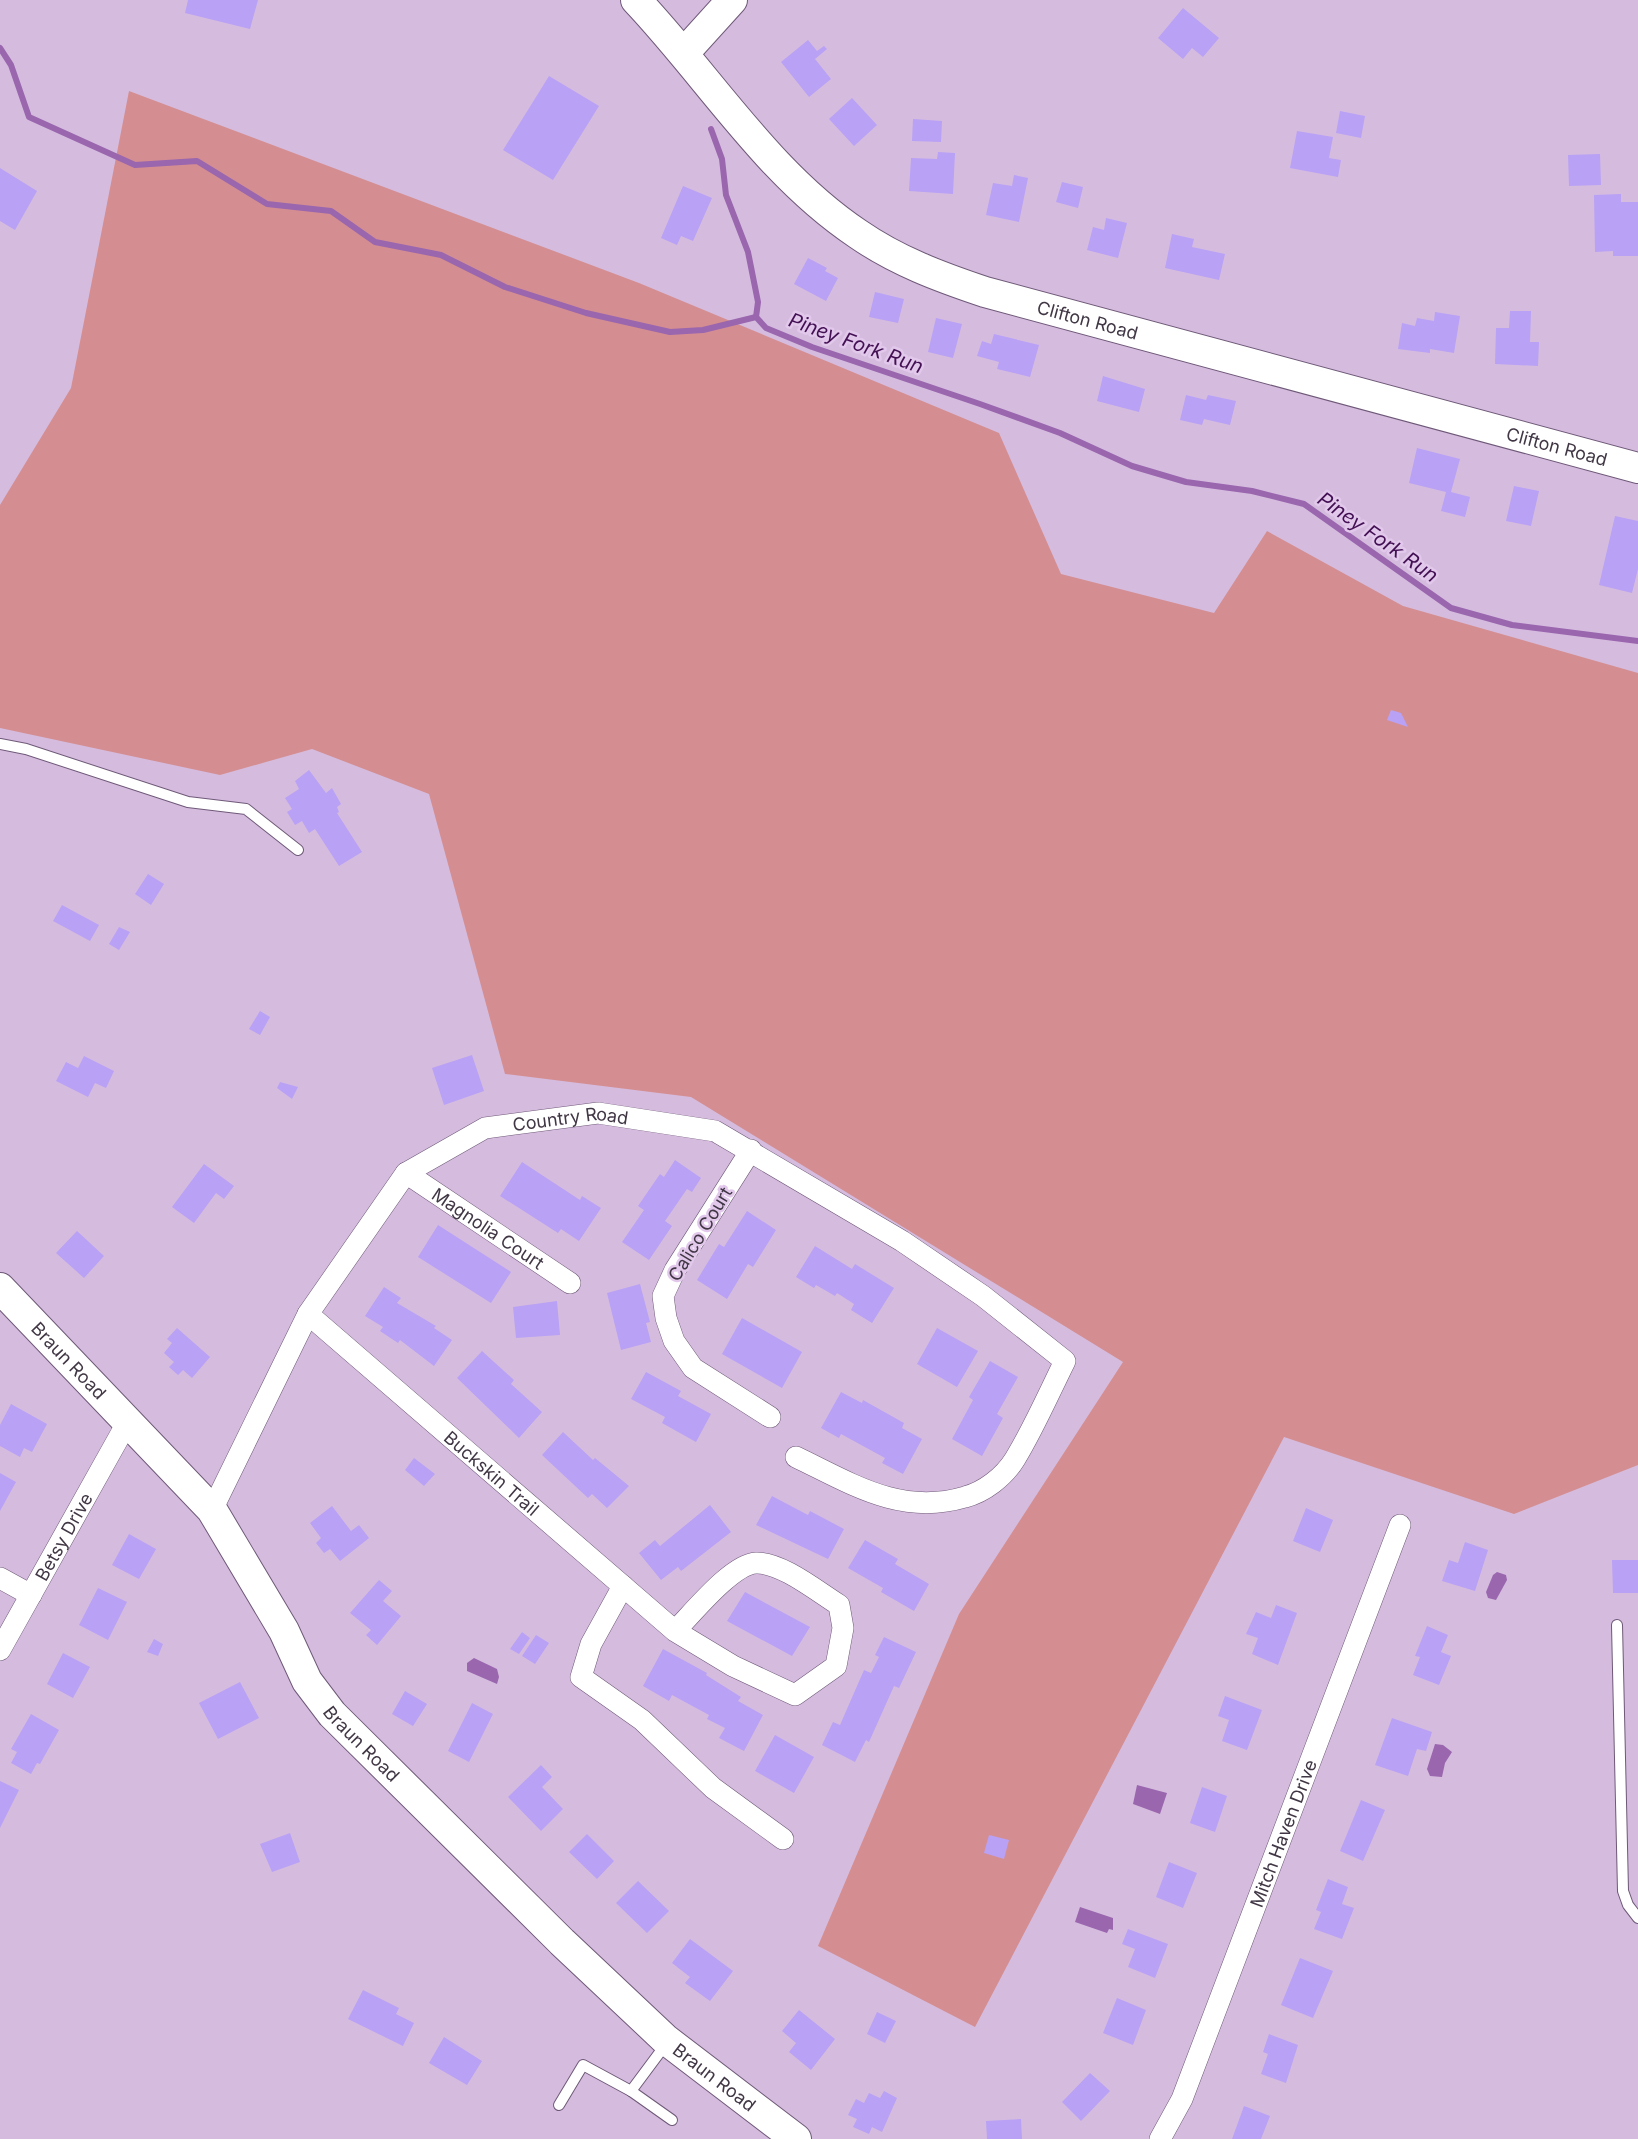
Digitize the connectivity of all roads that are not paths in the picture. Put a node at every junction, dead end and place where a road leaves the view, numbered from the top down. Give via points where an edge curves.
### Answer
1 (636, 0) edge
2 (732, 0) edge
3 (684, 53) junction
4 (1638, 468) edge
5 (0, 744) edge
6 (298, 849) dead end
7 (752, 1150) junction
8 (406, 1173) junction
9 (570, 1282) dead end
10 (0, 1288) edge
11 (308, 1314) junction
12 (770, 1417) dead end
13 (127, 1422) junction
14 (796, 1457) dead end
15 (212, 1510) junction
16 (1400, 1524) dead end
17 (0, 1578) edge
18 (623, 1586) junction
19 (31, 1595) junction
20 (1617, 1625) dead end
21 (675, 1631) junction
22 (0, 1650) edge
23 (783, 1839) dead end
24 (1638, 1917) edge
25 (668, 2041) junction
26 (631, 2091) junction
27 (559, 2105) dead end
28 (672, 2120) dead end
29 (796, 2139) edge
30 (1160, 2139) edge

1 - 3 street, Clifton Road
2 - 3 street
3 - 4 street, Clifton Road via 764,148 814,200 876,246 937,276
5 - 6 lane via 188,802 246,809
7 - 8 street, Country Road via 716,1131 598,1113 485,1128
7 - 12 street, Calico Court via 675,1270 663,1296 674,1341 693,1368
7 - 14 street, Country Road via 983,1296 1065,1360 1014,1461 981,1493 946,1503 908,1504 868,1492
8 - 9 street, Magnolia Court
8 - 11 street, Country Road
10 - 13 street, Braun Road
11 - 15 street, Country Road
11 - 18 street, Buckskin Trail
13 - 15 street, Braun Road
13 - 19 street, Betsy Drive
15 - 25 street, Braun Road via 284,1631 307,1681 332,1714
16 - 30 street, Mitch Haven Drive via 1182,2099
17 - 19 street
18 - 21 street, Buckskin Trail
18 - 23 street via 591,1644 580,1677 642,1720 713,1788
19 - 22 street, Betsy Drive
20 - 24 lane via 1623,1891
21 - 21 street, Buckskin Trail via 732,1666 795,1695 836,1666 843,1628 839,1605 781,1569 756,1563 732,1574
25 - 26 lane
25 - 29 street, Braun Road
26 - 27 lane via 584,2065
26 - 28 lane

